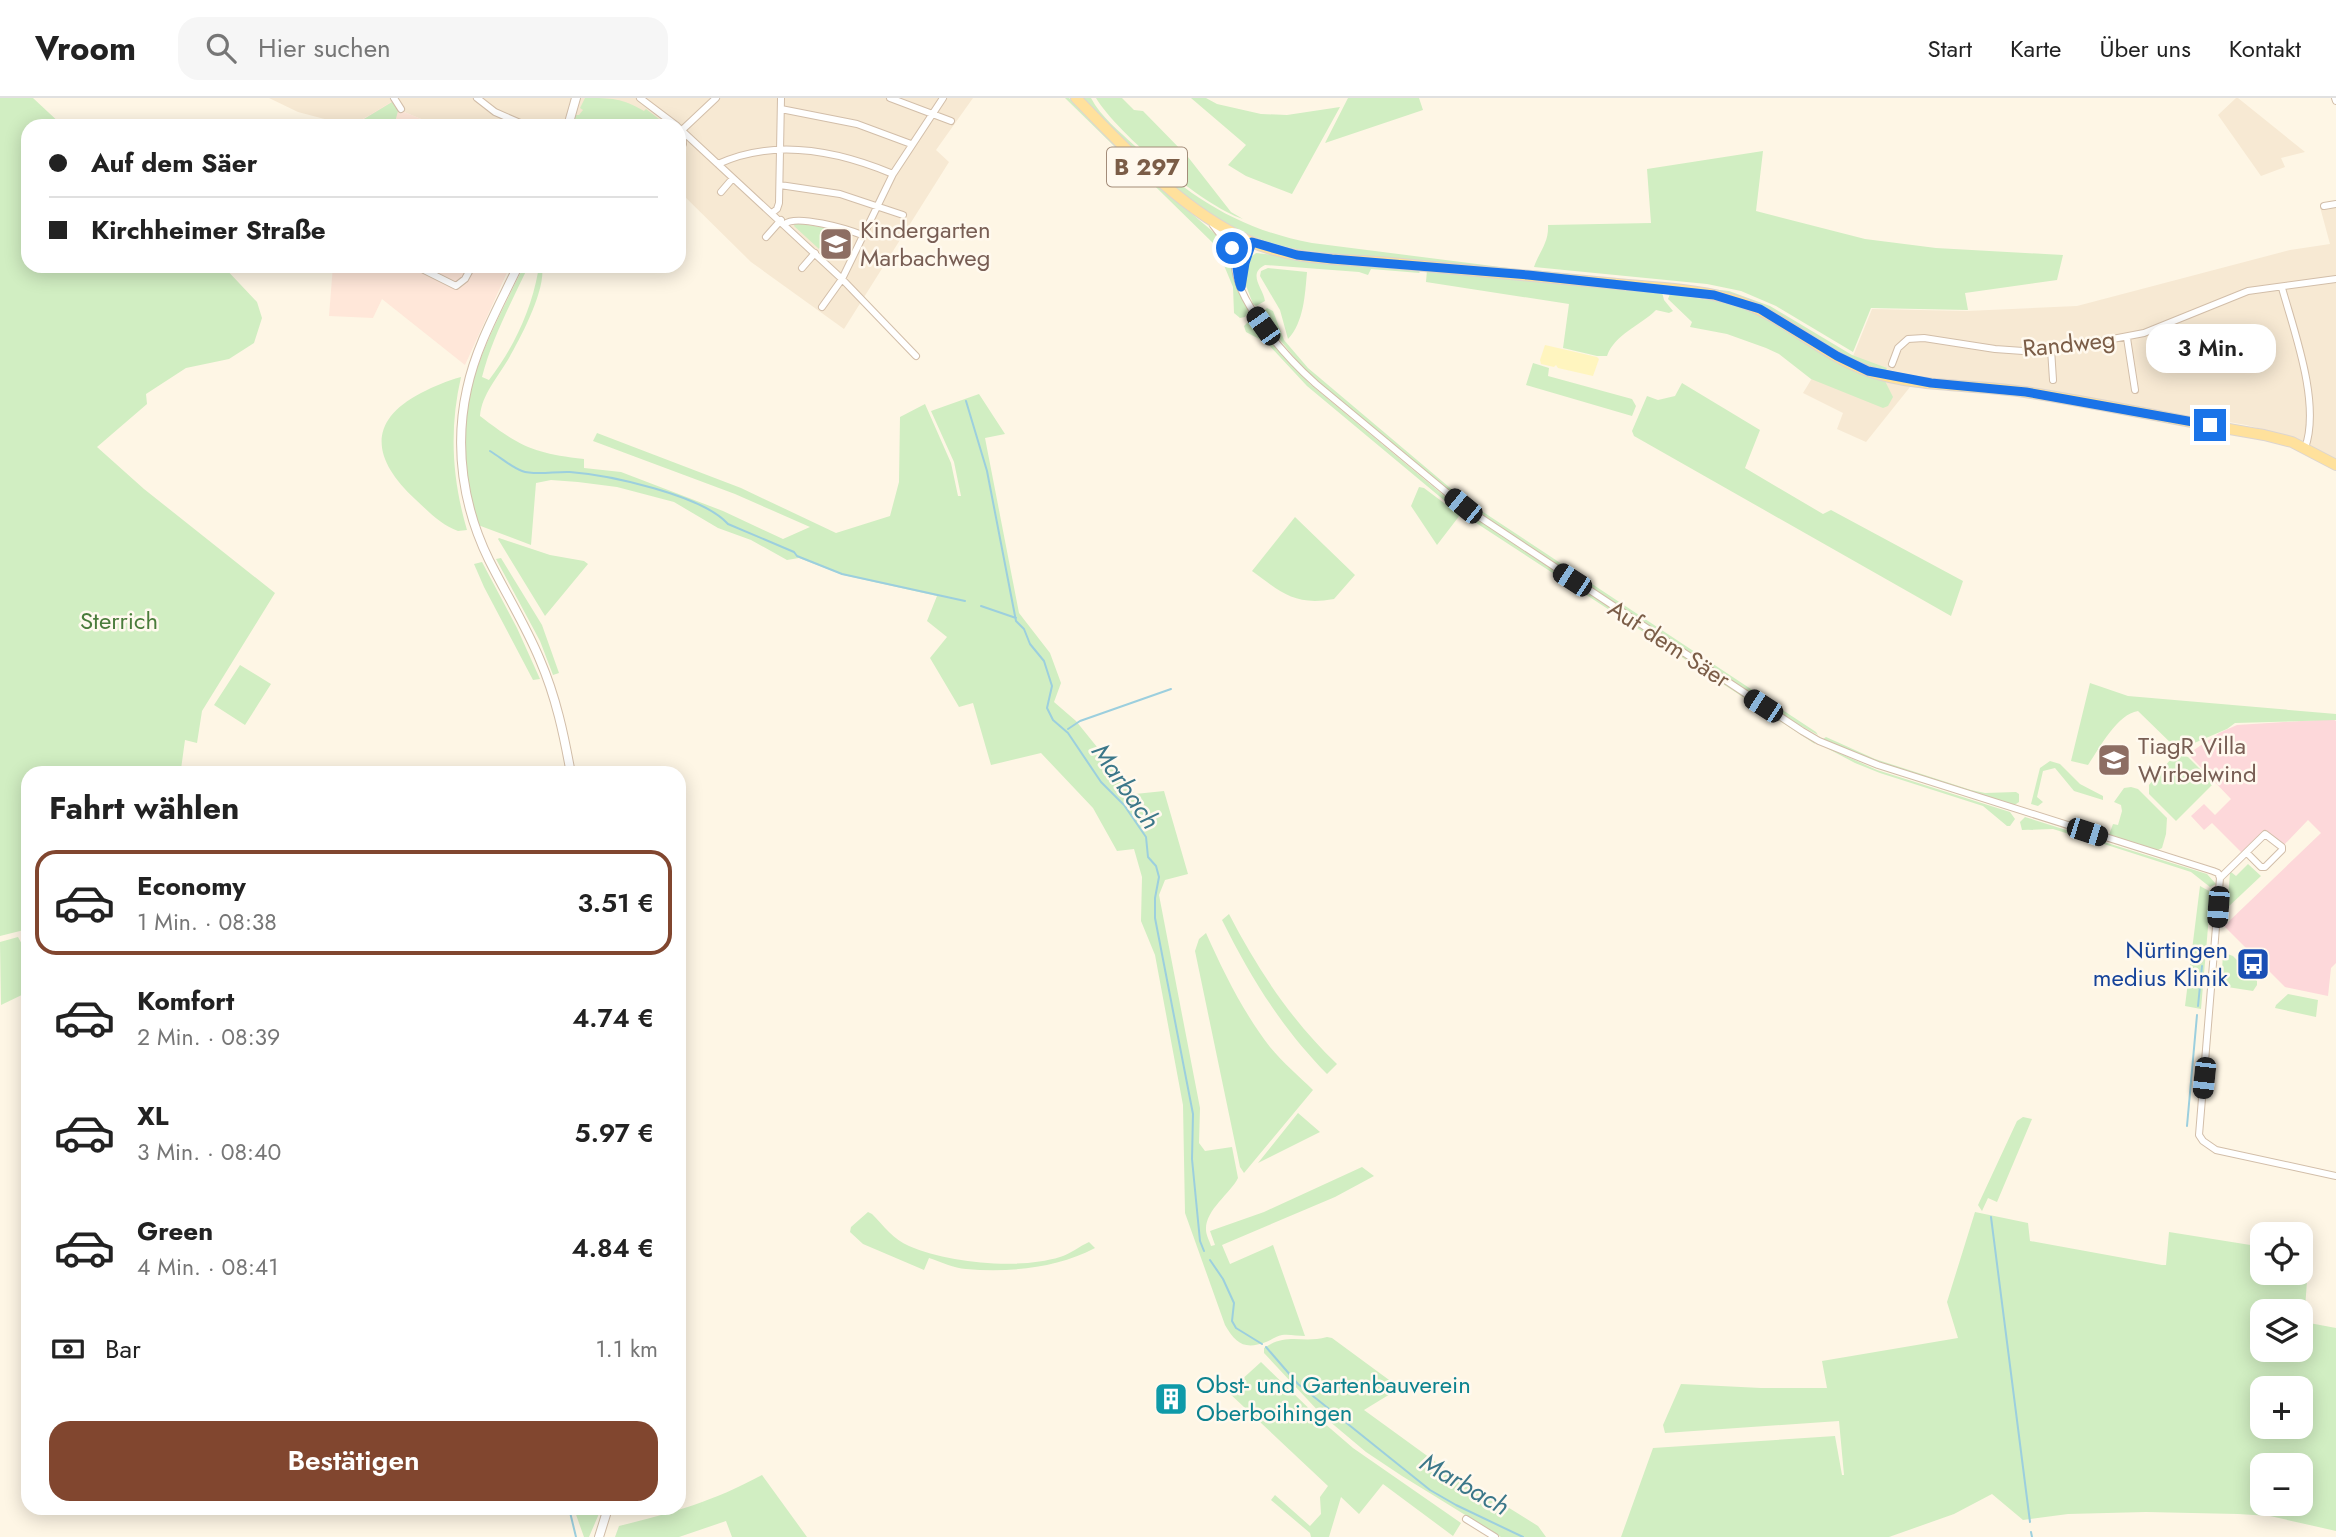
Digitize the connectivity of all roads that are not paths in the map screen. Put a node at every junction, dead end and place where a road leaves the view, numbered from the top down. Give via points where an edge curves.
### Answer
1 (394, 98) edge
2 (477, 98) edge
3 (576, 98) edge
4 (640, 98) edge
5 (716, 98) edge
6 (781, 98) edge
7 (890, 98) edge
8 (943, 98) edge
9 (1076, 98) edge
10 (401, 109) dead end
11 (781, 109) junction
12 (932, 114) junction
13 (511, 119) edge
14 (570, 119) edge
15 (667, 119) edge
16 (951, 121) dead end
17 (686, 122) edge
18 (686, 134) edge
19 (911, 144) junction
20 (781, 148) junction
21 (718, 164) junction
22 (893, 174) junction
23 (733, 178) junction
24 (780, 186) junction
25 (721, 192) dead end
26 (2336, 204) edge
27 (876, 205) junction
28 (2324, 206) dead end
29 (772, 212) junction
30 (904, 215) dead end
31 (1207, 219) junction
32 (783, 222) junction
33 (862, 235) junction
34 (766, 237) dead end
35 (1248, 241) junction
36 (815, 253) junction
37 (1236, 254) junction
38 (802, 268) dead end
39 (430, 273) edge
40 (469, 273) edge
41 (515, 273) edge
42 (842, 279) junction
43 (2336, 279) edge
44 (1241, 287) junction
45 (2282, 288) junction
46 (822, 307) dead end
47 (2127, 338) junction
48 (2052, 349) junction
49 (916, 356) dead end
50 (1892, 364) dead end
51 (2053, 380) dead end
52 (2135, 390) dead end
53 (2305, 448) junction
54 (2336, 465) edge
55 (569, 766) edge
56 (2247, 853) junction
57 (2220, 878) junction
58 (2336, 1176) edge
59 (606, 1515) edge
60 (1466, 1519) dead end
61 (599, 1537) edge
62 (1495, 1537) edge

1 - 10 street
2 - 13 street
3 - 14 street
4 - 15 street
5 - 17 street
6 - 11 street
7 - 12 street
8 - 12 street
9 - 31 main road, B 297
11 - 19 street via 858,124
11 - 20 street
12 - 16 street
12 - 19 street
18 - 21 street
19 - 22 street
20 - 21 street via 742,154
20 - 22 street via 849,158
20 - 24 street
21 - 23 street
22 - 27 street
23 - 25 street
23 - 29 street
24 - 27 street via 812,188
24 - 29 street via 777,209
26 - 28 street
27 - 30 street
27 - 33 street
29 - 32 street
31 - 35 main road, B 297
31 - 37 street
32 - 33 street via 815,223
32 - 34 street
32 - 36 street
33 - 42 street
35 - 37 street
35 - 44 street
35 - 53 main road, B 297 via 1297,255 1714,295 1760,309 1868,371 2163,416 2275,437
36 - 38 street
36 - 42 street
37 - 44 street, Auf dem Säer
39 - 40 street via 456,286
41 - 55 street via 481,344 467,387 461,454 465,488 483,546 550,685
42 - 46 street
42 - 49 street
43 - 45 street, Randweg
44 - 57 street, Auf dem Säer via 1259,320 1295,365 1463,506 1802,731 1878,765 2213,871
45 - 47 street, Randweg via 2248,291
45 - 53 street via 2303,357 2309,432
47 - 48 street, Randweg
47 - 52 street
48 - 50 street, Randweg via 1995,349 1916,338 1902,343
48 - 51 street
53 - 54 main road, B 297
56 - 56 street via 2265,867 2282,847 2265,834
56 - 57 street
57 - 58 street via 2199,1135 2216,1150
59 - 61 street
60 - 62 street

